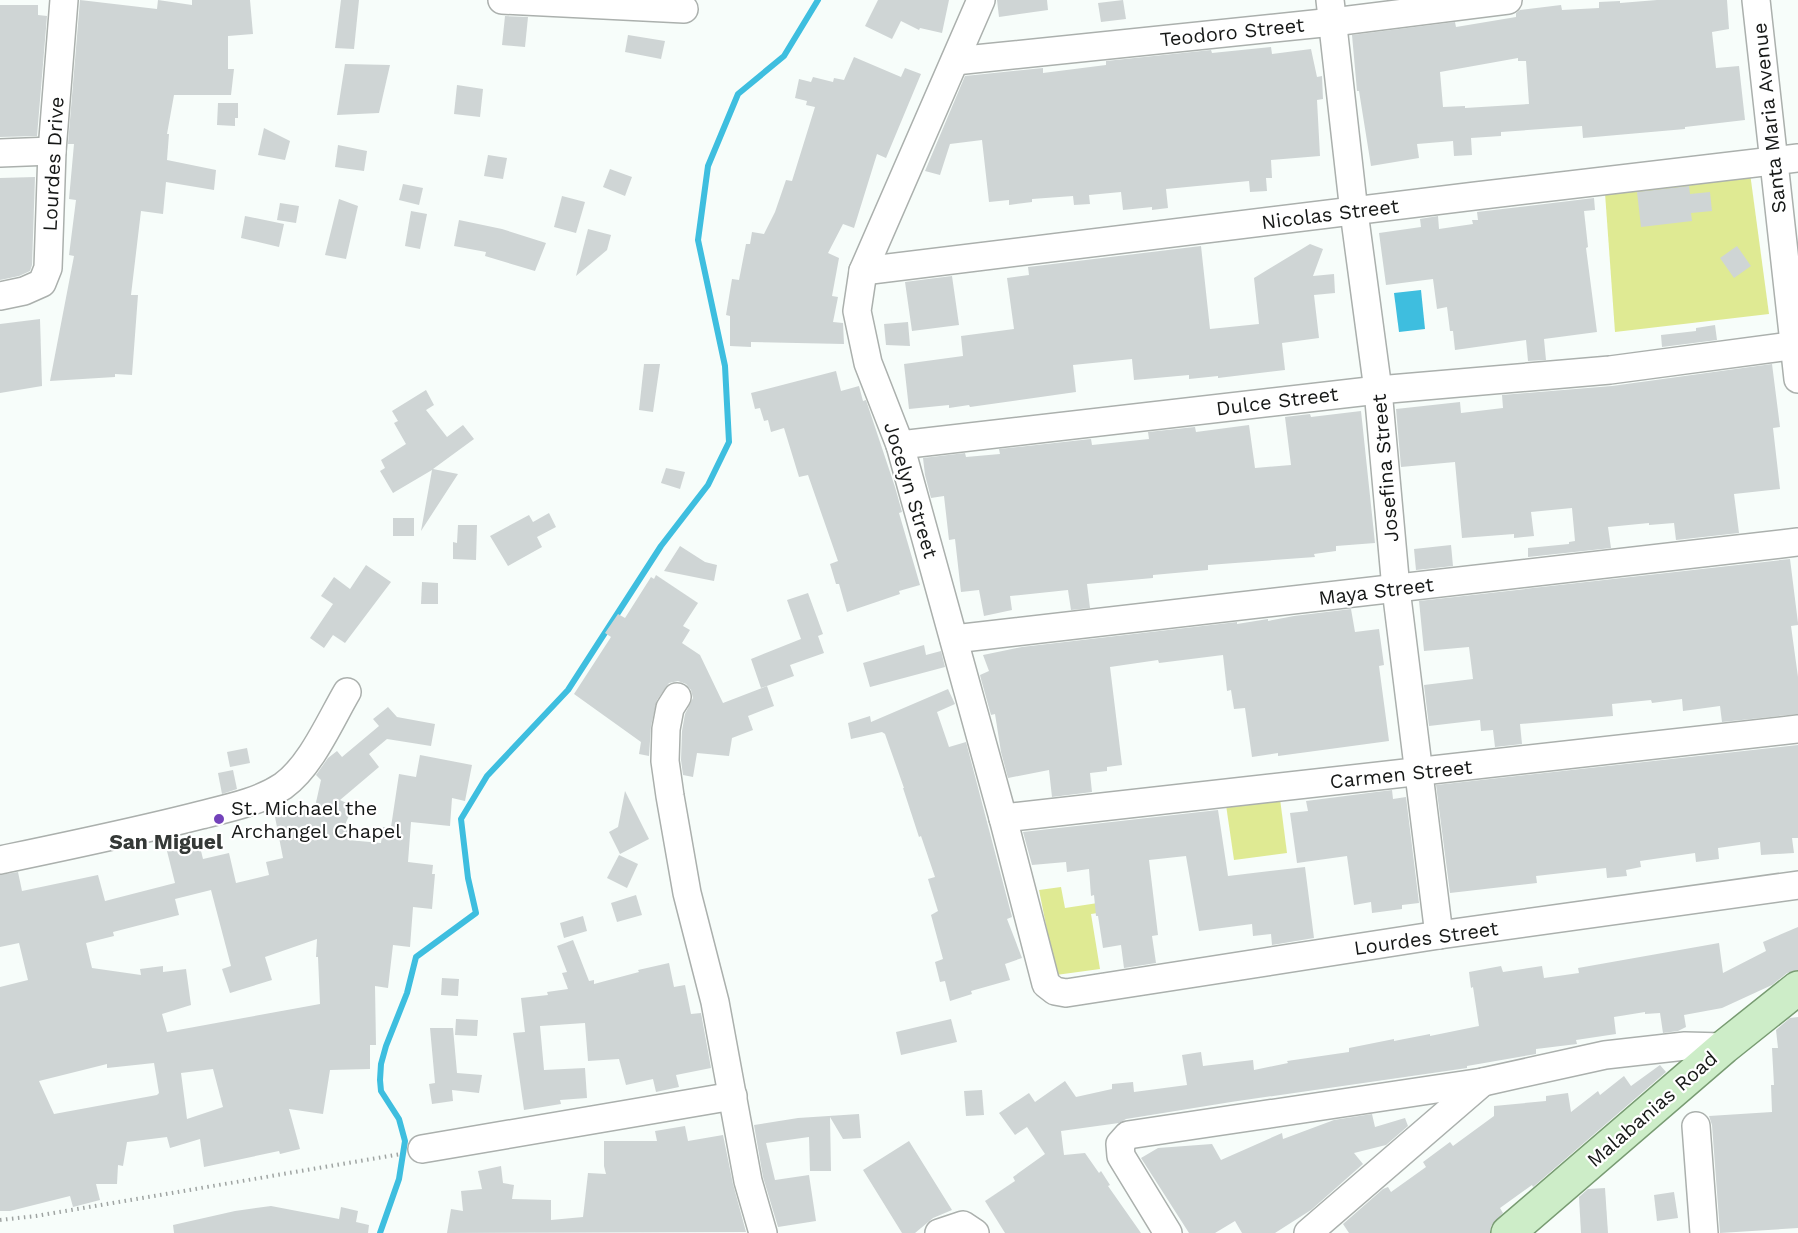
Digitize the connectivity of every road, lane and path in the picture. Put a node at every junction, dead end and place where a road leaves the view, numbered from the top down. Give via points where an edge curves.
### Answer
1 (64, 0) edge
2 (502, 0) edge
3 (981, 0) edge
4 (1508, 0) edge
5 (1756, 0) edge
6 (684, 9) dead end
7 (1331, 11) edge
8 (955, 61) junction
9 (52, 151) junction
10 (0, 153) edge
11 (1786, 159) edge
12 (1354, 212) junction
13 (863, 271) junction
14 (0, 296) edge
15 (1796, 345) edge
16 (1798, 379) edge
17 (1378, 390) junction
18 (900, 445) junction
19 (1798, 542) edge
20 (1396, 589) junction
21 (954, 639) junction
22 (347, 692) dead end
23 (677, 697) dead end
24 (1798, 729) edge
25 (1419, 772) junction
26 (1003, 818) junction
27 (0, 860) edge
28 (1798, 885) edge
29 (1439, 935) junction
30 (1798, 988) edge
31 (1055, 991) joint
32 (1724, 1047) junction
33 (1484, 1082) junction
34 (733, 1096) junction
35 (1696, 1126) dead end
36 (422, 1149) joint
37 (0, 1220) edge
38 (763, 1233) edge
39 (1168, 1233) edge
40 (1308, 1233) edge
41 (1508, 1233) edge
42 (1704, 1233) edge

1 - 9 street, Lourdes Drive
2 - 6 street
3 - 8 street, Jocelyn Street
4 - 7 street, Teodoro Street
5 - 11 street, Santa Maria Avenue
7 - 8 street, Teodoro Street
7 - 12 street, Josefina Street
8 - 13 street, Jocelyn Street
9 - 10 street
9 - 14 street, Lourdes Drive via 48,268 42,283
11 - 12 street, Nicolas Street
11 - 15 street, Santa Maria Avenue
12 - 13 street, Nicolas Street
12 - 17 street, Josefina Street
13 - 18 street, Jocelyn Street via 856,311 868,363
15 - 16 street, Santa Maria Avenue
15 - 17 street, Dulce Street via 1610,370
17 - 18 street, Dulce Street
17 - 20 street, Josefina Street
18 - 21 street, Jocelyn Street
19 - 20 street, Maya Street
20 - 21 street, Maya Street
20 - 25 street, Josefina Street
21 - 26 street, Jocelyn Street
22 - 27 street via 309,757 284,785 266,795 158,826
23 - 34 street via 670,708 666,729 665,761 687,893 715,1002
24 - 25 street, Carmen Street
25 - 26 street, Carmen Street
25 - 29 street, Josefina Street
26 - 31 street, Jocelyn Street via 1046,984
28 - 29 street, Lourdes Street
29 - 31 street, Lourdes Street via 1066,993
30 - 32 main road, Malabanias Road
32 - 33 street via 1684,1046 1605,1055
32 - 41 main road, Malabanias Road
33 - 39 street via 1128,1135 1120,1144 1120,1156
33 - 40 street
34 - 36 street
34 - 38 street via 748,1181
35 - 42 street
36 - 37 path

